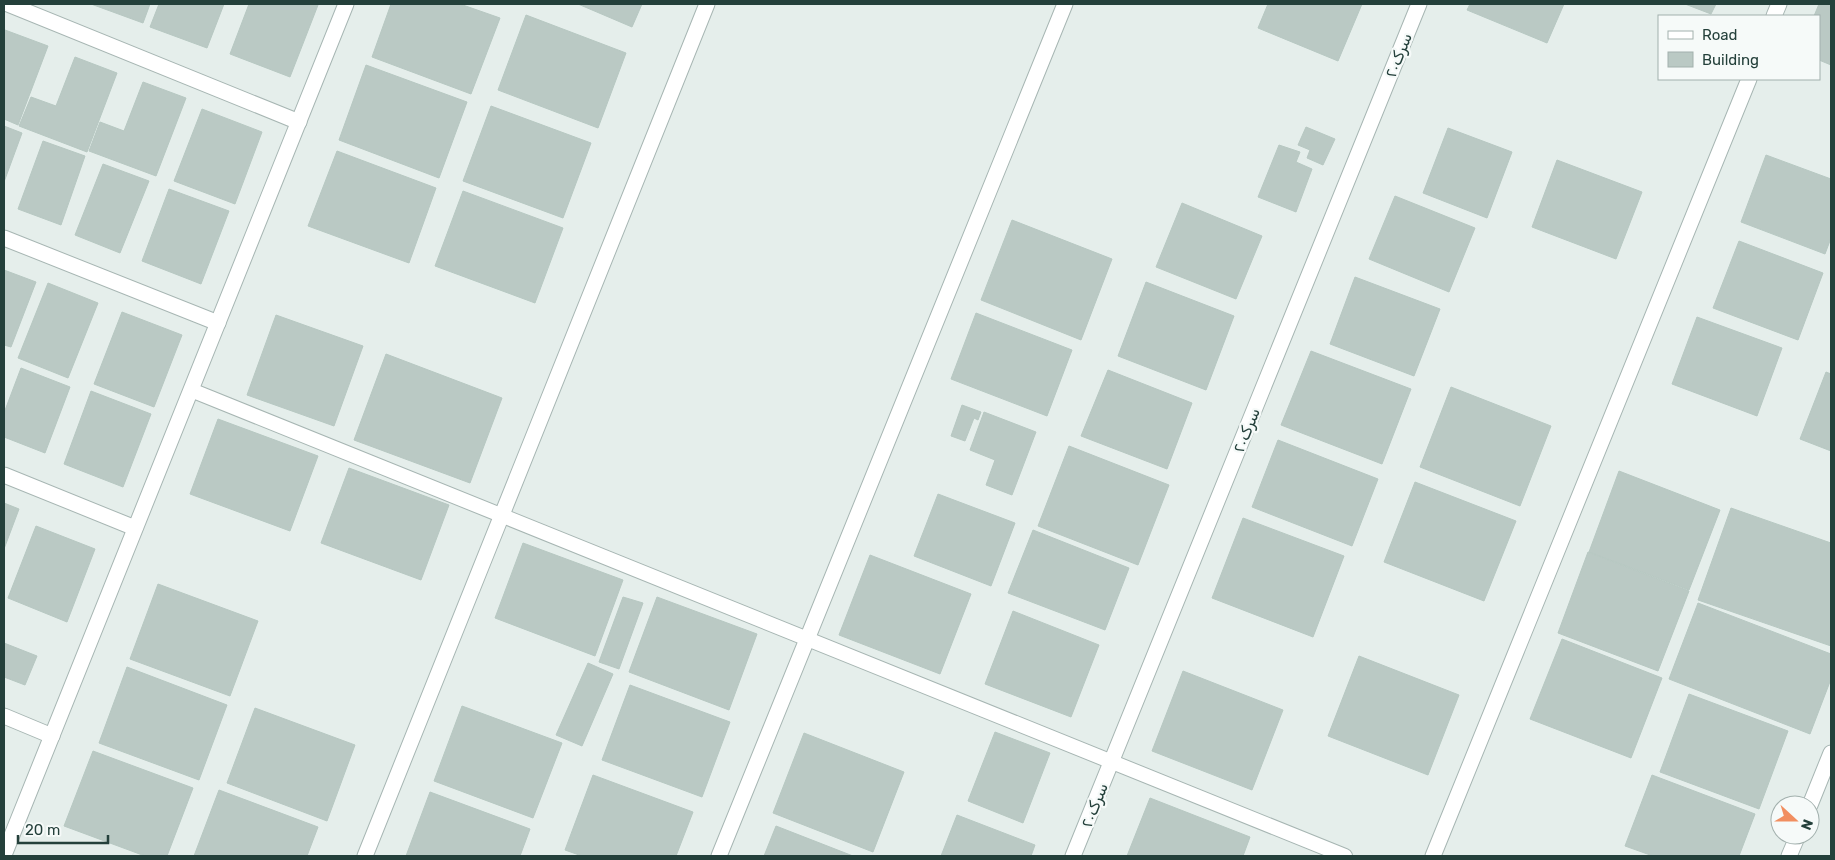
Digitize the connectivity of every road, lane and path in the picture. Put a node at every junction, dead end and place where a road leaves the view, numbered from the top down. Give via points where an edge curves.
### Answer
1 (8, 4) edge
2 (346, 4) edge
3 (707, 4) edge
4 (1065, 4) edge
5 (1419, 4) edge
6 (1749, 80) edge
7 (299, 122) junction
8 (4, 238) edge
9 (218, 323) junction
10 (191, 390) junction
11 (4, 475) edge
12 (502, 516) junction
13 (135, 528) junction
14 (807, 639) junction
15 (4, 716) edge
16 (52, 736) junction
17 (1831, 753) edge
18 (1111, 762) junction
19 (1814, 795) edge
20 (4, 855) edge
21 (366, 856) edge
22 (719, 856) edge
23 (1073, 856) edge
24 (1345, 856) edge
25 (1433, 856) edge

1 - 7 street
2 - 7 street
3 - 12 street
4 - 14 street
5 - 18 street, سرک۲۰
6 - 25 street
7 - 9 street
8 - 9 street
9 - 10 street
10 - 12 lane
10 - 13 street
11 - 13 street
12 - 14 lane
12 - 21 street
13 - 16 street
14 - 18 lane
14 - 22 street
15 - 16 street
16 - 20 street
17 - 19 street
18 - 23 street, سرک۲۰
18 - 24 lane

